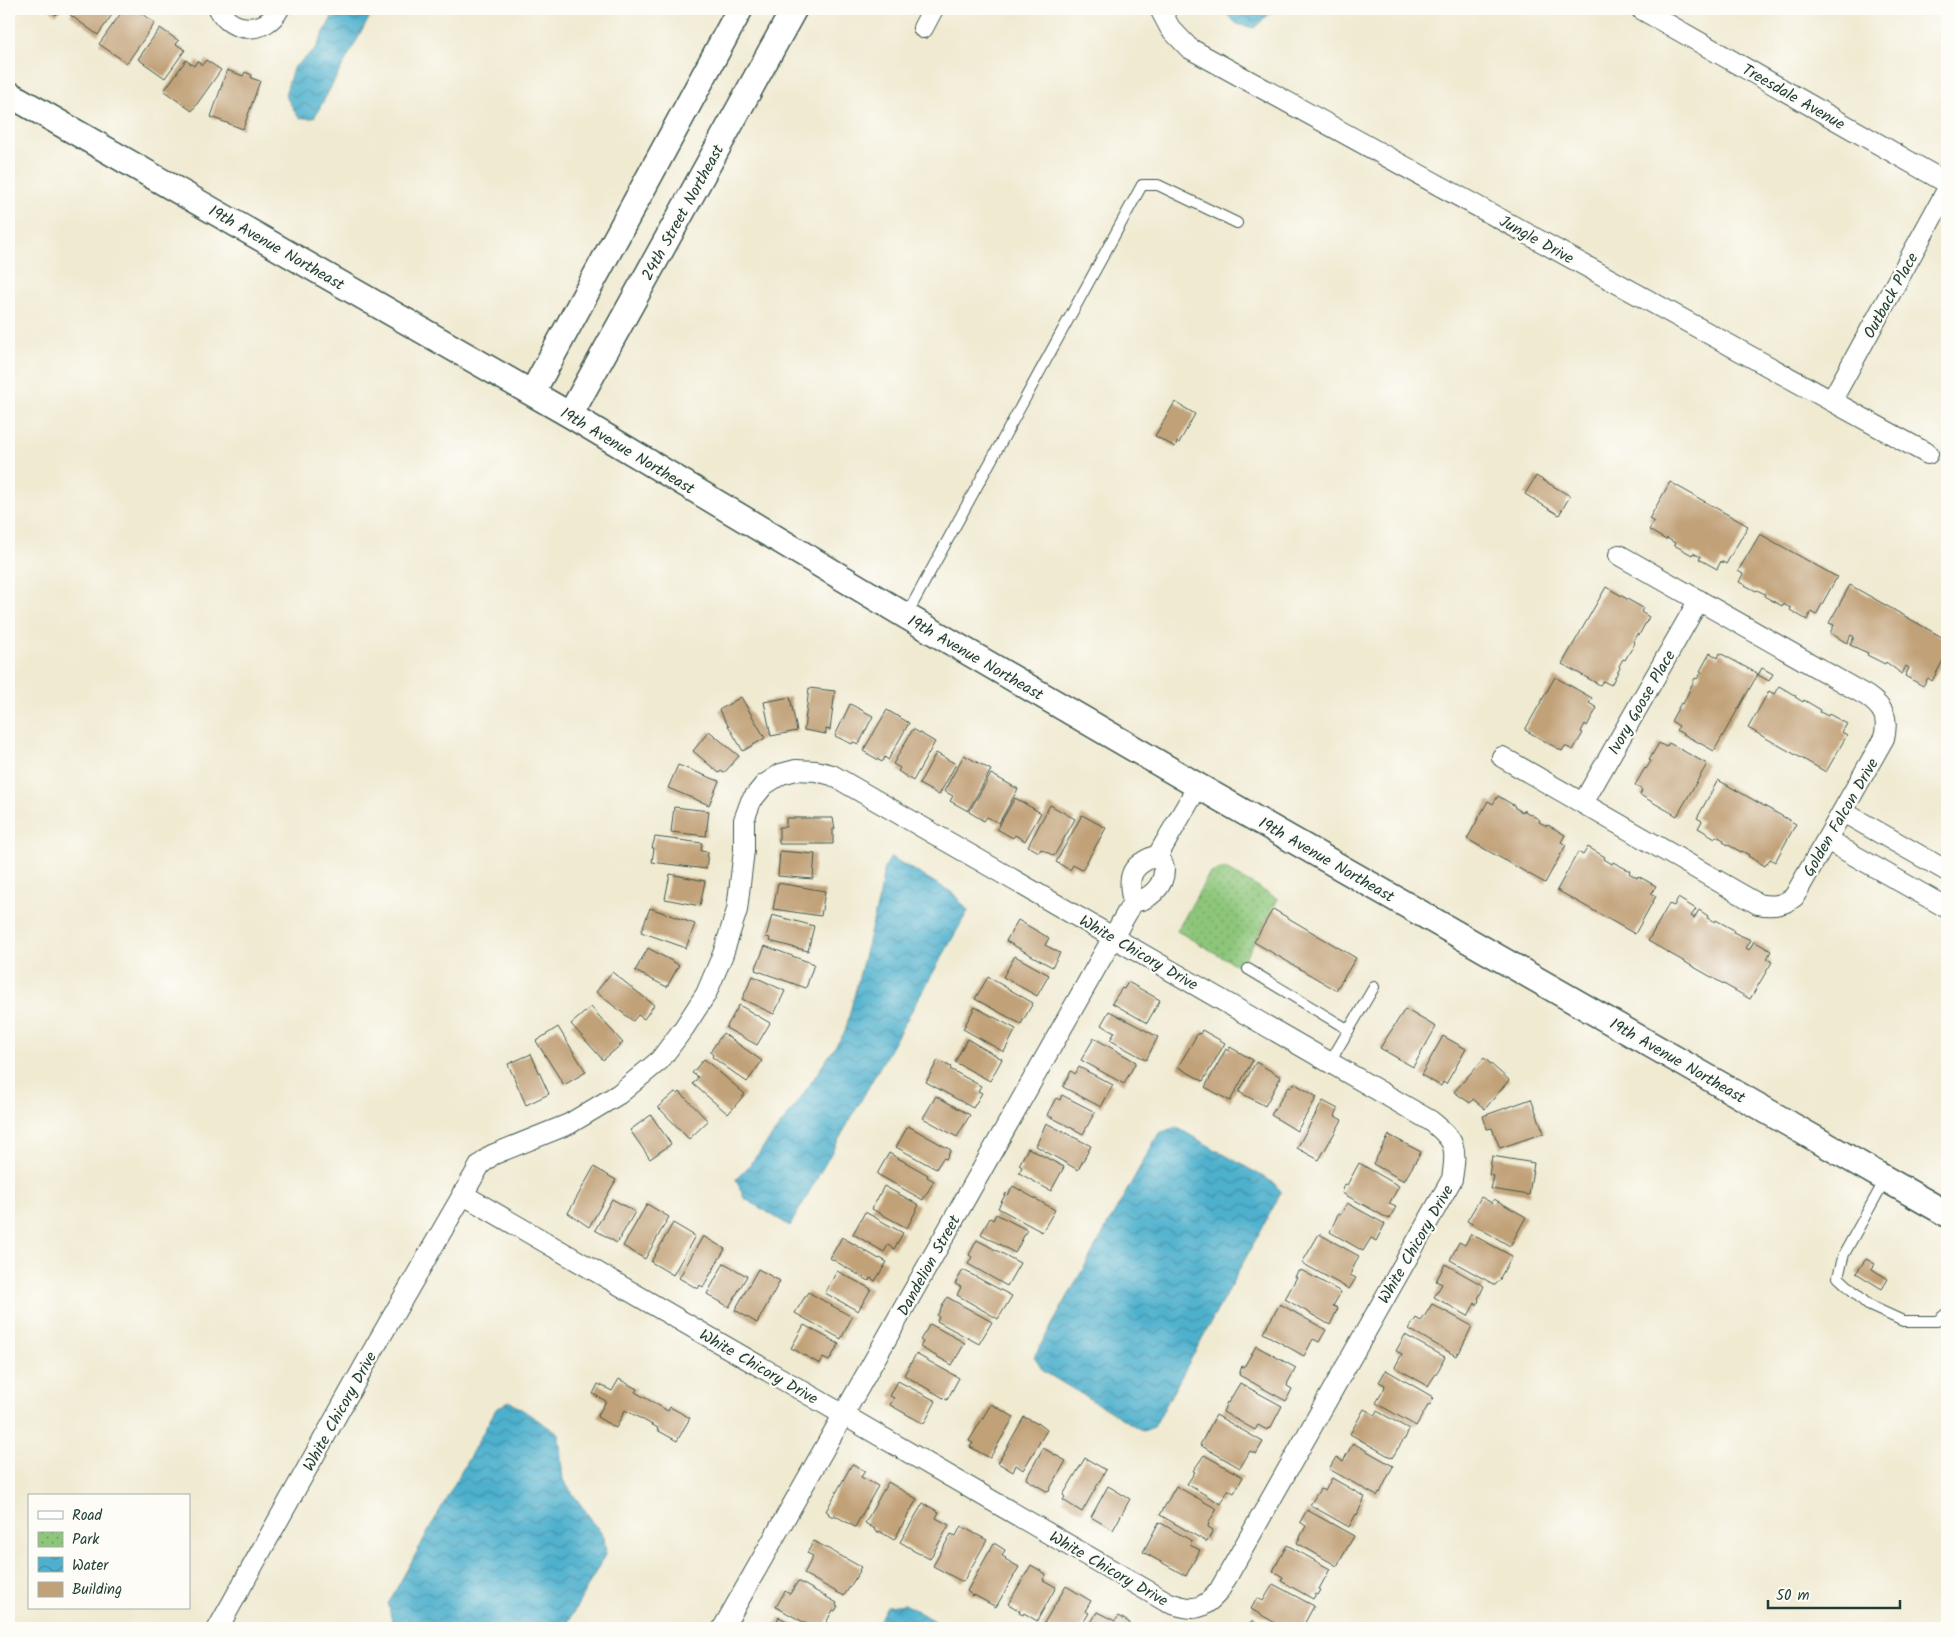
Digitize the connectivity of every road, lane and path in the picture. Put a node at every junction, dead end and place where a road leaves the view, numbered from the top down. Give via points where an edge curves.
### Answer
1 (218, 9) edge
2 (279, 9) edge
3 (740, 9) edge
4 (794, 9) edge
5 (932, 9) edge
6 (1160, 9) edge
7 (1641, 9) edge
8 (923, 28) dead end
9 (9, 94) edge
10 (1947, 183) edge
11 (1947, 190) edge
12 (1237, 223) dead end
13 (532, 393) junction
14 (1832, 400) junction
15 (570, 415) junction
16 (1928, 454) dead end
17 (1619, 555) dead end
18 (1699, 600) junction
19 (906, 616) junction
20 (1502, 757) dead end
21 (1198, 786) junction
22 (1583, 803) junction
23 (1843, 812) junction
24 (1827, 840) junction
25 (1158, 855) junction
26 (1947, 870) edge
27 (1132, 902) junction
28 (1947, 908) edge
29 (1113, 936) junction
30 (1248, 969) dead end
31 (1374, 987) dead end
32 (1348, 1030) junction
33 (1330, 1062) junction
34 (1886, 1179) junction
35 (462, 1194) junction
36 (1947, 1214) edge
37 (1947, 1313) edge
38 (844, 1415) junction
39 (218, 1628) edge
40 (723, 1628) edge

1 - 2 street via 228,22 248,29 268,22
3 - 13 street
4 - 15 street, 24th Street Northeast
5 - 8 street
6 - 14 street, Jungle Drive via 1170,28 1189,48
7 - 10 street, Treesdale Avenue
9 - 13 street, 19th Avenue Northeast
11 - 14 street, Outback Place
12 - 19 lane via 1158,185 1142,185
13 - 15 street, 19th Avenue Northeast
14 - 16 street, Jungle Drive
15 - 19 street, 19th Avenue Northeast
17 - 18 street, Golden Falcon Drive
18 - 22 street, Ivory Goose Place
18 - 23 street, Golden Falcon Drive via 1878,704 1887,727 1884,738
19 - 21 street, 19th Avenue Northeast
20 - 22 street, Golden Falcon Drive
21 - 25 street
21 - 34 street, 19th Avenue Northeast
22 - 24 street, Golden Falcon Drive via 1758,904 1768,906 1787,903 1794,897
23 - 24 street, Golden Falcon Drive
23 - 26 street
24 - 28 street
25 - 27 street via 1145,859 1131,876
25 - 27 street via 1164,868 1162,882 1154,893
27 - 29 street, Dandelion Street
29 - 33 street, White Chicory Drive
29 - 35 street, White Chicory Drive via 832,775 796,770 782,774 764,785 751,801 744,820 737,910 723,954 706,994 660,1060 619,1094 569,1124 492,1155 480,1165
29 - 38 street, Dandelion Street
30 - 32 lane
31 - 32 lane
32 - 33 lane
33 - 38 street, White Chicory Drive via 1431,1121 1448,1135 1456,1155 1452,1178 1219,1591 1210,1601 1186,1609 1167,1602
34 - 36 street, 19th Avenue Northeast
34 - 37 lane via 1844,1254 1838,1277 1868,1305 1903,1321 1937,1321
35 - 38 street, White Chicory Drive
35 - 39 street, White Chicory Drive
38 - 40 street, Dandelion Street

